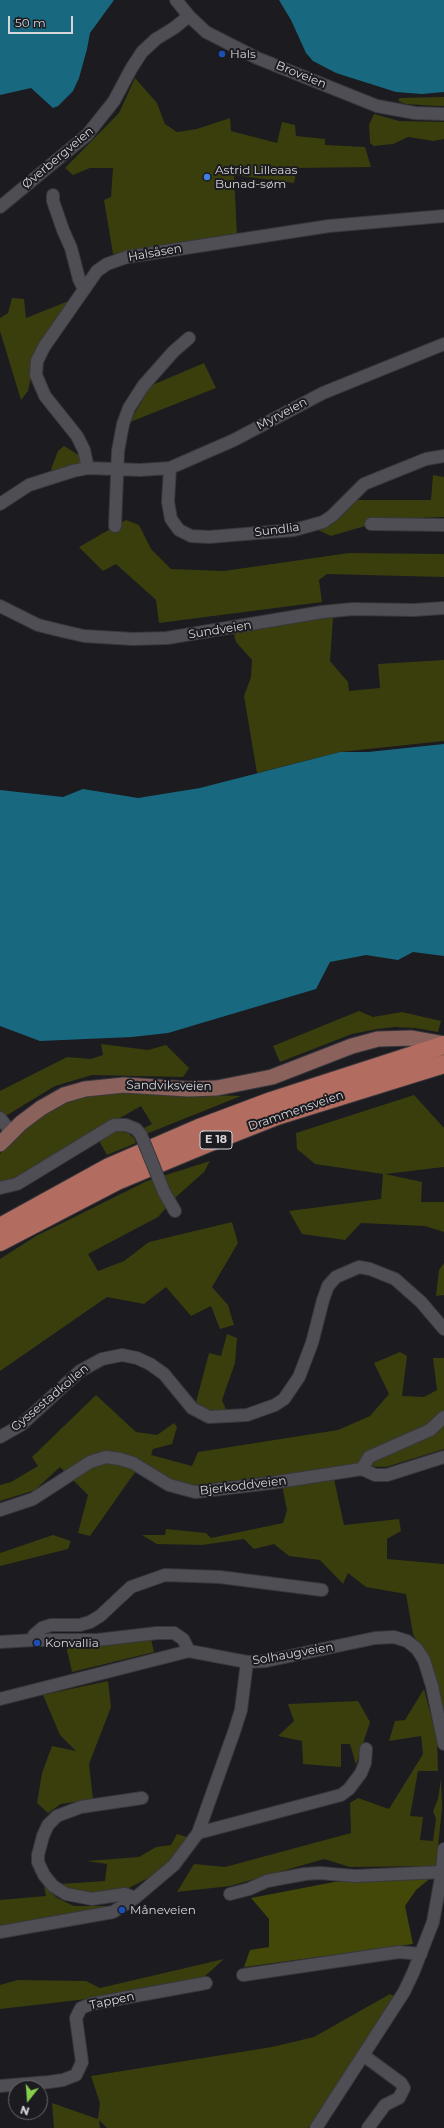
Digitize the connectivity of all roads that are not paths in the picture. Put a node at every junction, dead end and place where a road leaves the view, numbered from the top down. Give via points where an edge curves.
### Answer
1 (176, 0) edge
2 (188, 16) junction
3 (444, 114) edge
4 (53, 195) dead end
5 (0, 207) edge
6 (444, 216) edge
7 (84, 289) junction
8 (188, 338) dead end
9 (444, 344) edge
10 (444, 456) edge
11 (88, 468) junction
12 (170, 468) junction
13 (118, 470) junction
14 (0, 504) edge
15 (371, 524) dead end
16 (444, 525) edge
17 (115, 526) dead end
18 (0, 606) edge
19 (444, 608) edge
20 (444, 1044) edge
21 (444, 1064) edge
22 (0, 1118) edge
23 (11, 1132) junction
24 (0, 1144) edge
25 (0, 1188) edge
26 (175, 1211) dead end
27 (0, 1227) edge
28 (0, 1242) edge
29 (444, 1329) edge
30 (444, 1418) edge
31 (0, 1437) edge
32 (444, 1457) edge
33 (362, 1469) junction
34 (0, 1510) edge
35 (322, 1590) dead end
36 (34, 1640) junction
37 (0, 1642) edge
38 (189, 1651) junction
39 (247, 1662) junction
40 (0, 1699) edge
41 (444, 1744) edge
42 (366, 1749) dead end
43 (142, 1798) dead end
44 (198, 1833) junction
45 (444, 1849) edge
46 (442, 1872) junction
47 (230, 1894) dead end
48 (136, 1898) junction
49 (0, 1932) edge
50 (421, 1954) junction
51 (243, 1975) dead end
52 (206, 1983) dead end
53 (363, 2055) junction
54 (0, 2086) edge
55 (370, 2127) edge
56 (316, 2128) edge

1 - 2 street, Broveien
2 - 3 street, Broveien via 210,34 241,51 371,103 414,113
2 - 5 street, Øverbergveien via 142,52 101,120
4 - 7 street
6 - 7 street, Halsåsen via 329,226 127,257 97,270
7 - 11 street, Halsåsen via 44,347 37,361 36,375 45,396 77,436 84,450
8 - 13 street via 143,386 129,408 120,434
9 - 12 street, Myrveien via 323,393 234,440
10 - 12 street, Sundlia via 426,459 364,484 323,522 294,530 209,537 191,536 179,530 171,519 168,502
11 - 13 street, Myrveien
11 - 14 street, Myrveien via 29,485
12 - 13 street, Myrveien
13 - 17 street
15 - 16 street
18 - 19 street, Sundveien via 38,625 58,630 84,636 133,639 167,638 322,612
20 - 23 main road, Sandviksveien via 412,1038 378,1039 352,1046 272,1077 230,1086 198,1089 124,1085 85,1089 64,1095 41,1108
20 - 27 highway, Drammensveien / E 18 via 271,1101 199,1128 109,1167
21 - 28 highway, Drammensveien / E 18 via 277,1116 206,1144 117,1181
22 - 23 street
23 - 24 main road, Sandviksveien
25 - 26 street, bridge via 17,1184 114,1125 126,1125 136,1129 141,1135 164,1192
29 - 31 street, Gyssestadkollen via 421,1302 395,1279 376,1270 359,1268 336,1277 328,1286 312,1343 299,1376 284,1399 275,1405 247,1415 209,1417 192,1408 160,1370 137,1358 122,1355 102,1359 80,1371 22,1425
30 - 33 street via 430,1430 369,1458
32 - 33 street via 386,1474 376,1475
33 - 34 street, Bjerkoddveien via 195,1492 169,1485 133,1463 120,1458 106,1457 90,1462 33,1499
35 - 36 street via 220,1577 165,1575 131,1587 90,1622 46,1627 36,1631
36 - 37 street
36 - 38 street via 97,1640 174,1633 183,1639
38 - 39 street, Solhaugveien
38 - 40 street, Solhaugveien
39 - 41 street, Solhaugveien via 266,1661 375,1638 394,1637 407,1641 417,1649 424,1660
39 - 44 street via 241,1710
42 - 44 street via 361,1773 341,1795
43 - 48 street via 81,1807 57,1816 48,1825 43,1836 38,1862 44,1876 53,1886 66,1894 92,1899 125,1894
44 - 48 street via 174,1865
45 - 46 street
46 - 47 street via 355,1876 305,1874 267,1881
46 - 50 street via 433,1922
48 - 49 street via 121,1908 99,1916
50 - 51 street via 399,1952
50 - 53 street via 404,1992
52 - 54 street, Tappen via 81,2008 76,2018 82,2062 76,2075 63,2080
53 - 55 street via 401,2083 404,2088 398,2098 385,2105
53 - 56 street

